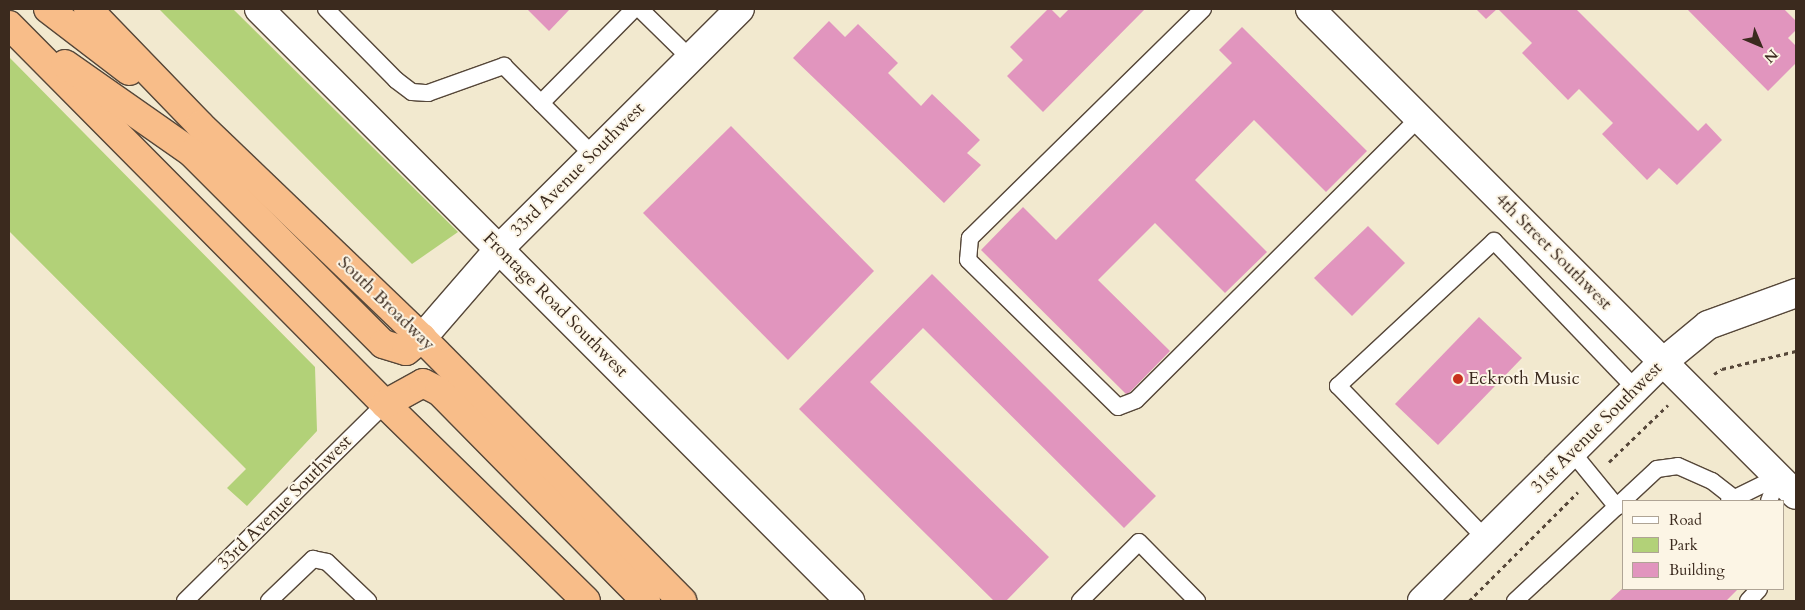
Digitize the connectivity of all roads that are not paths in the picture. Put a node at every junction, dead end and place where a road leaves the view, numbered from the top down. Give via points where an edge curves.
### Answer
1 (48, 9) edge
2 (88, 9) edge
3 (259, 9) edge
4 (326, 9) edge
5 (634, 9) edge
6 (640, 9) edge
7 (740, 9) edge
8 (1203, 9) edge
9 (1310, 9) edge
10 (9, 25) edge
11 (690, 58) junction
12 (540, 103) junction
13 (1419, 118) junction
14 (200, 125) junction
15 (592, 154) junction
16 (499, 249) junction
17 (1796, 293) edge
18 (422, 338) junction
19 (1663, 362) junction
20 (1636, 389) junction
21 (385, 404) junction
22 (1572, 452) junction
23 (1781, 491) edge
24 (1624, 500) edge
25 (1732, 500) edge
26 (1622, 501) edge
27 (1616, 507) junction
28 (1486, 539) junction
29 (1758, 590) edge
30 (185, 601) edge
31 (268, 601) edge
32 (368, 601) edge
33 (586, 601) edge
34 (646, 601) edge
35 (682, 601) edge
36 (850, 601) edge
37 (1080, 601) edge
38 (1197, 601) edge
39 (1422, 601) edge
40 (1515, 601) edge
41 (1748, 601) edge

1 - 14 highway
2 - 14 highway, South Broadway
3 - 16 street, Frontage Road Southwest
4 - 12 lane via 412,92 428,93 504,66
5 - 12 lane
6 - 11 lane
7 - 11 street, 33rd Avenue Southwest
8 - 13 lane via 970,238 968,260 1118,407 1136,400
9 - 13 street, 4th Street Southwest
10 - 18 highway via 192,153 383,344 406,351
10 - 21 highway
11 - 15 street, 33rd Avenue Southwest
12 - 15 lane
13 - 19 street, 4th Street Southwest
14 - 18 highway, South Broadway
15 - 16 street, 33rd Avenue Southwest
16 - 18 street, 33rd Avenue Southwest
16 - 36 street, Frontage Road Southwest
17 - 19 street, 31st Avenue Southwest via 1708,325
18 - 35 highway, South Broadway
19 - 20 street, 31st Avenue Southwest
19 - 23 street, 4th Street Southwest
20 - 22 street, 31st Avenue Southwest
20 - 28 lane via 1494,241 1338,386
21 - 30 lane, 33rd Avenue Southwest
21 - 33 highway
21 - 34 highway via 423,383 439,391
22 - 27 lane
22 - 28 street, 31st Avenue Southwest
23 - 25 lane
24 - 25 lane via 1657,469 1678,466 1712,481
26 - 27 lane
27 - 40 lane
28 - 39 street, 31st Avenue Southwest
29 - 41 lane
31 - 32 lane via 313,559 327,562
37 - 38 lane via 1139,542

